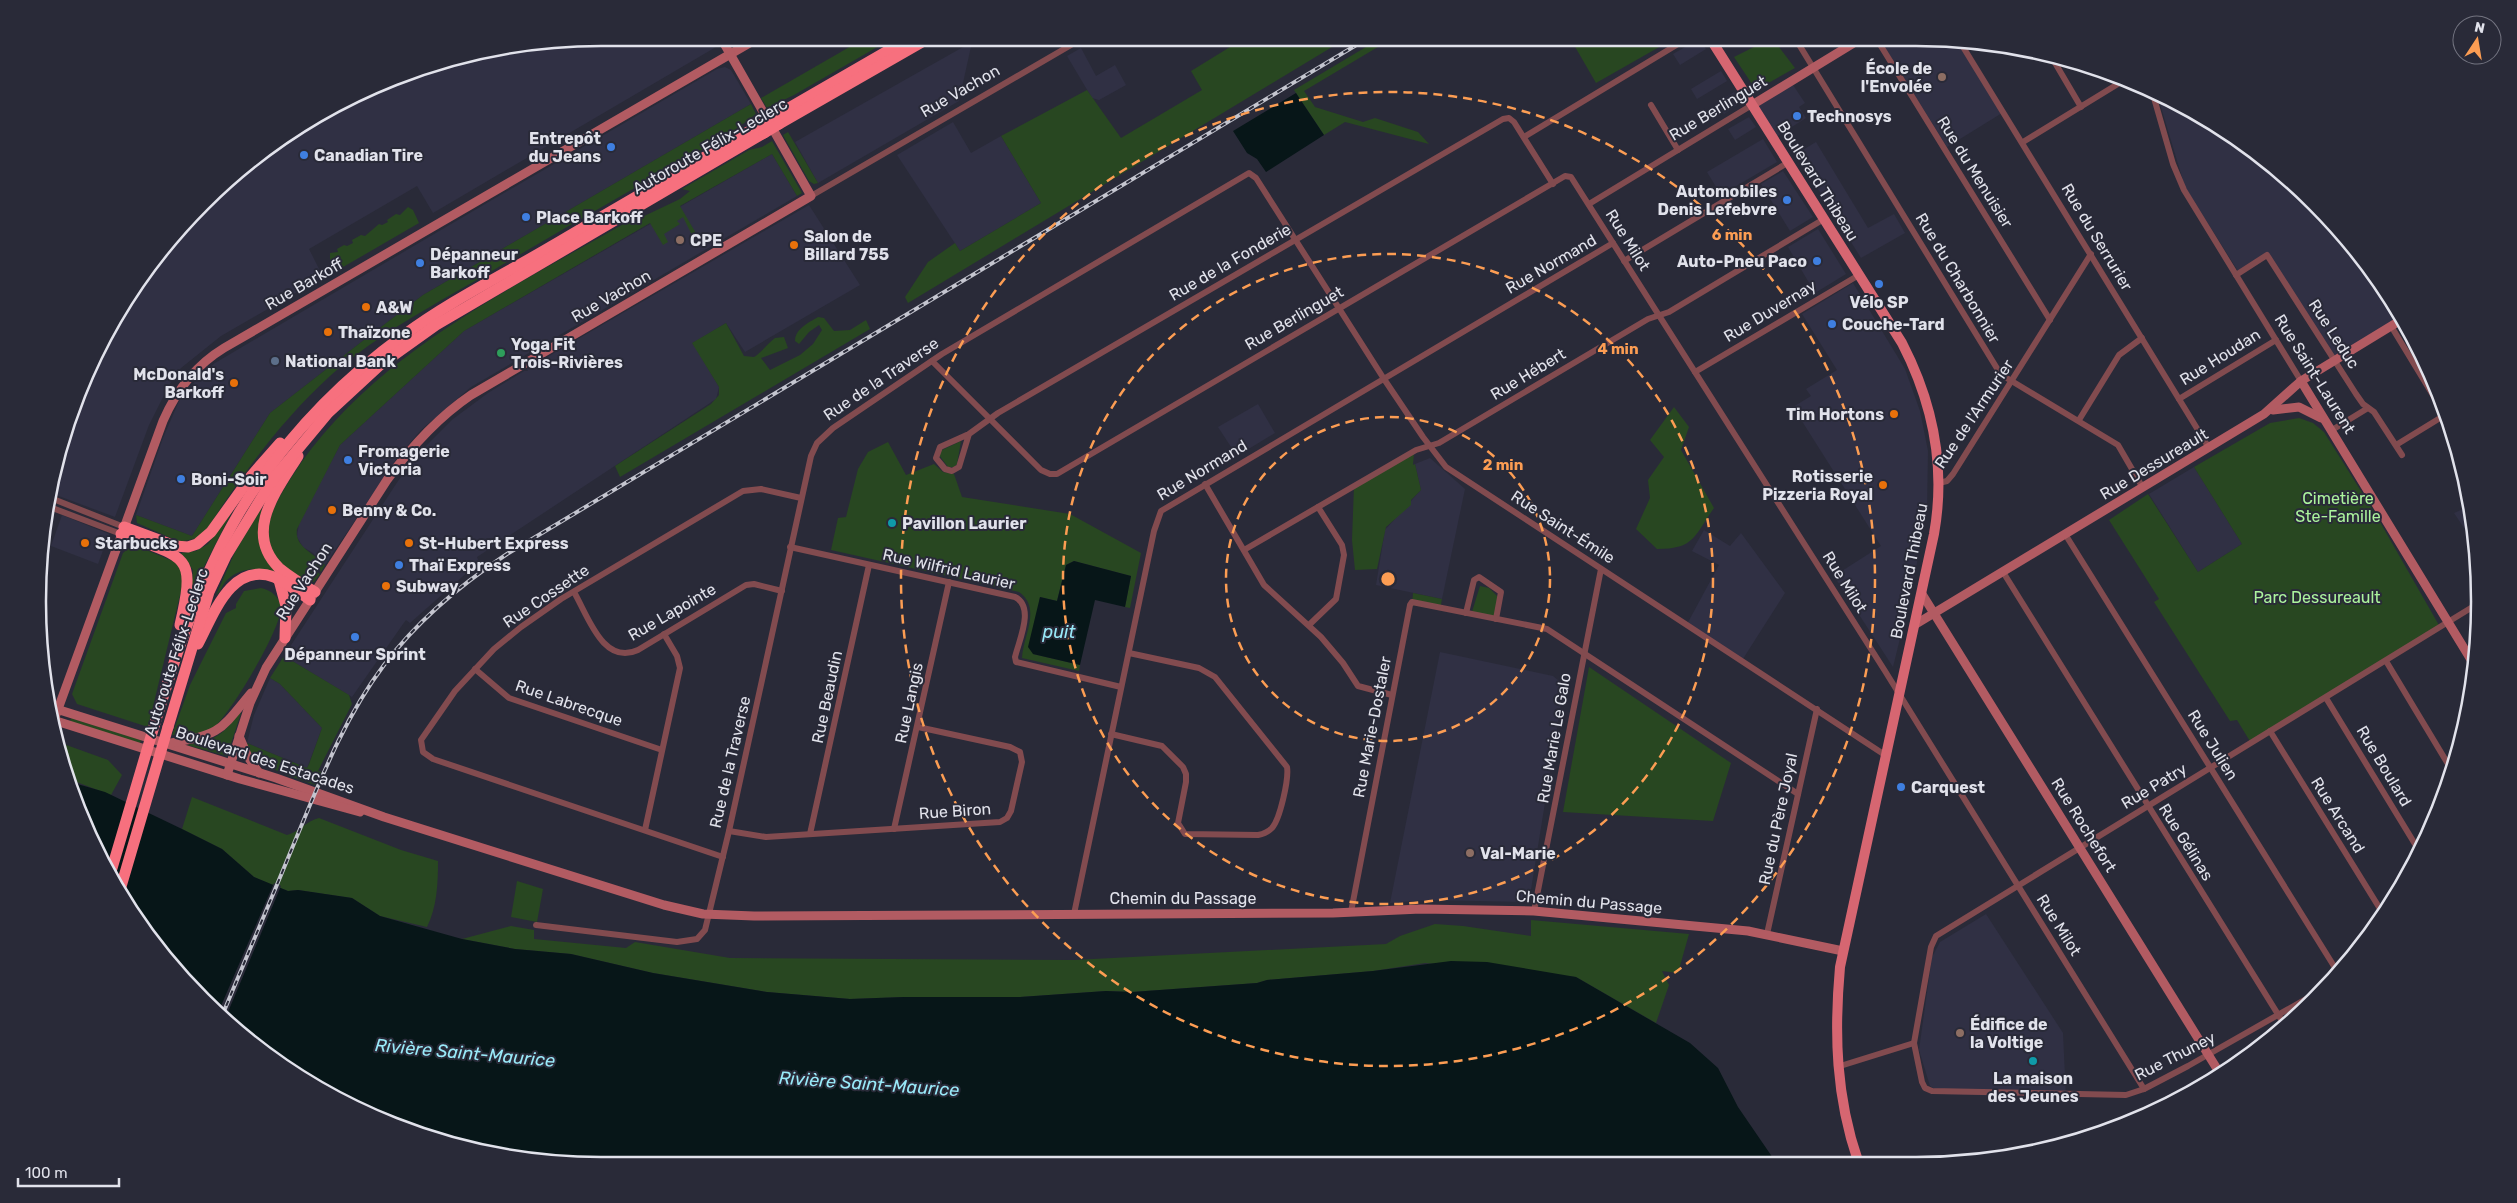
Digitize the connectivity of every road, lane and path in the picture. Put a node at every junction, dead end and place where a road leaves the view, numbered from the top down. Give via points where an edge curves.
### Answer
1 (726, 46) edge
2 (744, 46) edge
3 (897, 46) edge
4 (914, 46) edge
5 (1069, 46) edge
6 (1675, 46) edge
7 (1715, 46) edge
8 (1800, 46) edge
9 (1848, 46) edge
10 (1881, 46) edge
11 (1964, 48) edge
12 (730, 54) junction
13 (2056, 64) edge
14 (1813, 67) junction
15 (2117, 85) edge
16 (2155, 101) edge
17 (1752, 105) junction
18 (1651, 106) dead end
19 (2081, 106) junction
20 (777, 120) junction
21 (762, 129) junction
22 (1524, 137) junction
23 (2023, 142) junction
24 (1678, 150) junction
25 (1789, 162) junction
26 (1251, 173) joint
27 (1553, 184) junction
28 (811, 196) junction
29 (1589, 204) junction
30 (1824, 219) junction
31 (1296, 239) junction
32 (1613, 243) junction
33 (2091, 254) junction
34 (1624, 261) junction
35 (1859, 274) junction
36 (2236, 274) junction
37 (1340, 308) junction
38 (1659, 315) junction
39 (2050, 320) junction
40 (2396, 324) edge
41 (2392, 326) junction
42 (2142, 338) junction
43 (2276, 340) junction
44 (932, 361) junction
45 (2334, 361) junction
46 (1695, 372) junction
47 (2423, 378) edge
48 (1384, 379) junction
49 (2013, 381) junction
50 (2301, 381) junction
51 (340, 388) junction
52 (2179, 399) junction
53 (2368, 408) junction
54 (2268, 412) junction
55 (323, 418) junction
56 (989, 419) junction
57 (2439, 419) edge
58 (2079, 420) junction
59 (2330, 427) junction
60 (969, 434) junction
61 (2396, 445) junction
62 (1429, 446) junction
63 (2209, 448) junction
64 (2402, 455) dead end
65 (1940, 483) junction
66 (1205, 484) junction
67 (2143, 488) junction
68 (801, 498) junction
69 (56, 501) edge
70 (1318, 507) junction
71 (54, 508) edge
72 (123, 530) junction
73 (2065, 534) junction
74 (790, 547) junction
75 (1244, 550) junction
76 (869, 565) junction
77 (1601, 569) junction
78 (2003, 572) junction
79 (279, 580) junction
80 (949, 582) junction
81 (782, 591) junction
82 (574, 592) junction
83 (1922, 594) junction
84 (312, 596) junction
85 (2471, 608) edge
86 (1466, 613) junction
87 (1934, 613) junction
88 (1496, 619) junction
89 (2448, 622) junction
90 (1916, 624) junction
91 (1309, 625) junction
92 (664, 634) junction
93 (285, 638) junction
94 (1129, 653) junction
95 (1583, 653) junction
96 (2468, 654) edge
97 (2386, 661) junction
98 (185, 668) junction
99 (475, 668) junction
100 (258, 685) junction
101 (1121, 687) junction
102 (1899, 693) junction
103 (1392, 695) junction
104 (2326, 698) junction
105 (163, 699) junction
106 (56, 703) edge
107 (57, 709) edge
108 (1817, 710) junction
109 (60, 722) edge
110 (918, 727) junction
111 (2270, 731) junction
112 (1111, 734) junction
113 (239, 736) junction
114 (168, 744) junction
115 (662, 750) junction
116 (1885, 755) junction
117 (2447, 761) edge
118 (230, 764) junction
119 (2210, 768) junction
120 (259, 773) junction
121 (227, 775) junction
122 (1798, 794) junction
123 (2148, 806) junction
124 (384, 817) junction
125 (894, 829) junction
126 (645, 830) junction
127 (729, 831) junction
128 (810, 834) junction
129 (2415, 843) edge
130 (2080, 847) junction
131 (723, 857) junction
132 (113, 864) edge
133 (123, 881) edge
134 (2018, 885) junction
135 (2379, 907) edge
136 (1534, 911) junction
137 (1350, 912) junction
138 (1074, 914) junction
139 (710, 915) junction
140 (536, 925) dead end
141 (1767, 934) junction
142 (1843, 951) junction
143 (2334, 967) edge
144 (2297, 1005) edge
145 (2278, 1016) junction
146 (2281, 1020) edge
147 (1914, 1043) junction
148 (2209, 1055) junction
149 (1837, 1067) junction
150 (2216, 1068) edge
151 (2144, 1088) junction
152 (1857, 1157) edge

1 - 12 street
2 - 12 street, Rue Barkoff
3 - 20 highway, Autoroute Félix-Leclerc
4 - 20 highway, Autoroute Félix-Leclerc
5 - 28 street, Rue Vachon
6 - 22 street
7 - 17 main road, Boulevard Thibeau
8 - 14 street, Rue du Charbonnier
9 - 14 street, Rue Berlinguet
10 - 39 street, Rue du Menuisier
11 - 23 street, Rue du Serrurier
12 - 28 street
12 - 72 street, Rue Barkoff via 208,360 188,380 168,410
13 - 19 street
14 - 17 street, Rue Berlinguet
14 - 49 street, Rue du Charbonnier via 1998,370
15 - 19 street
16 - 36 street, Rue Saint-Laurent via 2181,183
17 - 24 street, Rue Berlinguet
17 - 25 main road, Boulevard Thibeau
18 - 24 street
19 - 23 street
20 - 21 highway, Autoroute Félix-Leclerc, bridge
21 - 51 highway, Autoroute Félix-Leclerc via 441,310 384,350
21 - 55 highway, Autoroute Félix-Leclerc via 436,325 375,369
22 - 27 street
22 - 31 street, Rue de la Fonderie via 1509,118 1500,120
23 - 33 street, Rue du Serrurier
24 - 29 street, Rue Berlinguet
25 - 30 main road, Boulevard Thibeau
25 - 34 street
26 - 31 street, Rue Saint-Émile
26 - 44 street, Rue de la Traverse
27 - 29 street, Rue Milot via 1565,176 1570,177
27 - 37 street, Rue Berlinguet
28 - 84 street, Rue Vachon via 453,408 402,460
29 - 32 street, Rue Milot
30 - 35 main road, Boulevard Thibeau
30 - 38 street, Rue Hébert
31 - 37 street, Rue Saint-Émile
31 - 56 street, Rue de la Fonderie
32 - 34 street, Rue Milot
32 - 48 street, Rue Normand
33 - 39 street, Rue de l'Armurier
33 - 42 street, Rue du Serrurier
34 - 38 street, Rue Milot
35 - 46 street, Rue Duvernay
35 - 65 main road, Boulevard Thibeau via 1897,335 1919,379 1934,434
36 - 43 street, Rue Saint-Laurent
36 - 45 street, Rue Leduc via 2267,255
37 - 48 street, Rue Saint-Émile
37 - 56 street, Rue Berlinguet via 1059,473 1041,470
38 - 46 street, Rue Milot
38 - 62 street, Rue Hébert
39 - 49 street, Rue de l'Armurier
40 - 41 street, Rue Dessureault
41 - 45 street, Rue Dessureault
41 - 47 street
42 - 52 street, Rue du Serrurier
42 - 58 street via 2119,355
43 - 50 street, Rue Saint-Laurent
43 - 52 street, Rue Houdan
44 - 56 street
44 - 68 street, Rue de la Traverse via 829,430 812,452
45 - 50 street, Rue Dessureault
45 - 53 street, Rue Leduc
46 - 102 street, Rue Milot
48 - 62 street, Rue Saint-Émile
48 - 66 street, Rue Normand
49 - 58 street, Rue du Charbonnier
49 - 65 street, Rue de l'Armurier via 1953,474
50 - 54 street, Rue Dessureault
50 - 59 street, Rue Saint-Laurent
51 - 72 highway via 270,454 200,542 188,547 175,546
51 - 105 highway, Autoroute Félix-Leclerc via 282,451 233,523 194,604
52 - 63 street, Rue du Serrurier
53 - 59 street
53 - 61 street, Rue Leduc
54 - 59 street via 2299,407 2314,412
54 - 63 street, Rue Dessureault
55 - 84 highway via 273,496 263,526 265,546 274,561
55 - 98 highway, Autoroute Félix-Leclerc via 278,472 234,540 209,592
56 - 60 street, Rue de la Fonderie
57 - 61 street
58 - 67 street, Rue du Charbonnier via 2119,446
59 - 89 street, Rue Saint-Laurent
60 - 60 street, Rue de la Fonderie via 938,450 936,459 945,469 952,471 959,467
61 - 64 street, Rue Leduc
62 - 70 street, Rue Hébert via 1416,450
62 - 77 street, Rue Saint-Émile via 1450,470
63 - 67 street, Rue Dessureault
65 - 83 main road, Boulevard Thibeau via 1936,527
66 - 75 street
66 - 94 street, Rue Normand via 1168,505 1157,517
67 - 73 street, Rue Dessureault
68 - 74 street, Rue de la Traverse
68 - 82 street, Rue Cossette via 761,489 743,491
69 - 72 street
70 - 75 street, Rue Hébert
70 - 91 street via 1342,545 1344,555 1336,599
71 - 72 street
72 - 105 highway via 175,555 188,571 188,592
72 - 106 street, Rue Barkoff
73 - 78 street, Rue Dessureault
73 - 119 street, Rue Julien
74 - 76 street, Rue Wilfrid Laurier
74 - 81 street, Rue de la Traverse
75 - 91 street via 1264,585
76 - 80 street, Rue Wilfrid Laurier
76 - 128 street, Rue Beaudin
77 - 95 street, Rue Marie Le Galo
77 - 108 street, Rue Saint-Émile
78 - 87 street, Rue Dessureault
78 - 123 street, Rue Gélinas
79 - 84 highway
79 - 93 highway via 286,606
79 - 98 highway via 254,575 232,585
80 - 101 street, Rue Wilfrid Laurier via 1014,596 1022,601 1025,614 1015,657 1018,664
80 - 110 street, Rue Langis
81 - 92 street, Rue Lapointe via 746,585
81 - 127 street, Rue de la Traverse
82 - 92 street, Rue Lapointe via 601,640 611,650 622,654 632,652
82 - 99 street, Rue Cossette via 521,627
83 - 87 street, Rue Rochefort
83 - 90 main road, Boulevard Thibeau
84 - 93 street, Rue Vachon
85 - 89 street, Rue Patry
86 - 88 street, Rue Marie-Dostaler
86 - 88 street via 1474,580 1479,577 1501,592
86 - 103 street, Rue Marie-Dostaler via 1410,604
87 - 90 street, Rue Dessureault
87 - 130 street, Rue Rochefort
88 - 95 street, Rue Marie-Dostaler via 1547,629
89 - 96 street, Rue Saint-Laurent
89 - 97 street, Rue Patry
90 - 102 main road, Boulevard Thibeau
91 - 103 street via 1358,686
92 - 115 street via 678,656 680,668
93 - 100 street, Rue Vachon
94 - 101 street, Rue Normand
94 - 112 street via 1199,668 1215,677 1287,767 1275,823 1258,835 1185,834 1178,824 1186,782 1183,767 1160,744
95 - 122 street, Rue Marie-Dostaler
95 - 136 street, Rue Marie Le Galo via 1559,793
97 - 104 street, Rue Patry
97 - 117 street
98 - 133 highway, Autoroute Félix-Leclerc, bridge
99 - 115 street, Rue Labrecque via 509,698
99 - 126 street, Rue Cossette via 422,737 420,745 426,755
100 - 113 street, Rue Vachon
100 - 114 street via 217,731 200,739
101 - 112 street, Rue Normand
102 - 116 main road, Boulevard Thibeau
102 - 134 street, Rue Milot
103 - 137 street, Rue Marie-Dostaler
104 - 111 street, Rue Patry
104 - 129 street, Rue Boulard
105 - 132 highway, Autoroute Félix-Leclerc, bridge
107 - 114 street, Boulevard des Estacades
108 - 116 street, Rue Saint-Émile
108 - 122 street, Rue du Père Joyal
109 - 121 street, Boulevard des Estacades
110 - 125 street, Rue Langis
110 - 125 street, Rue Biron via 1018,750 1022,762 1011,811 1000,822
111 - 119 street, Rue Patry
111 - 135 street, Rue Arcand
112 - 138 street, Rue Normand
113 - 118 street, Rue Vachon
113 - 120 street
114 - 118 street, Boulevard des Estacades
115 - 126 street
116 - 142 main road, Boulevard Thibeau
118 - 120 street, Boulevard des Estacades
118 - 121 street, Rue Vachon
119 - 123 street, Rue Patry
119 - 143 street, Rue Julien
120 - 124 street, Boulevard des Estacades
121 - 124 street, Boulevard des Estacades via 339,808
122 - 141 street, Rue du Père Joyal
123 - 130 street, Rue Patry
123 - 145 street, Rue Gélinas
124 - 139 street, Boulevard des Estacades via 664,905
125 - 128 street, Rue Biron
126 - 131 street, Rue Cossette
127 - 128 street, Rue Biron via 766,838
127 - 131 street, Rue de la Traverse
130 - 134 street, Rue Patry
130 - 148 street, Rue Rochefort
131 - 139 street, Rue de la Traverse
134 - 147 street, Rue Patry via 1933,940
134 - 151 street, Rue Milot
136 - 137 street, Chemin du Passage via 1421,909
136 - 141 street, Chemin du Passage
137 - 138 street, Chemin du Passage
138 - 139 street, Chemin du Passage
139 - 140 street via 702,935 680,942
141 - 142 street, Chemin du Passage
142 - 149 main road, Boulevard Thibeau via 1837,1001
144 - 145 street, Rue Thuney
145 - 146 street, Rue Gélinas
145 - 148 street, Rue Thuney
147 - 149 street
147 - 151 street, Rue Thuney via 1922,1082 1925,1088 1934,1092 2112,1096 2131,1094
148 - 150 street, Rue Rochefort
148 - 151 street, Rue Thuney
149 - 152 main road, Boulevard Thibeau via 1846,1122

